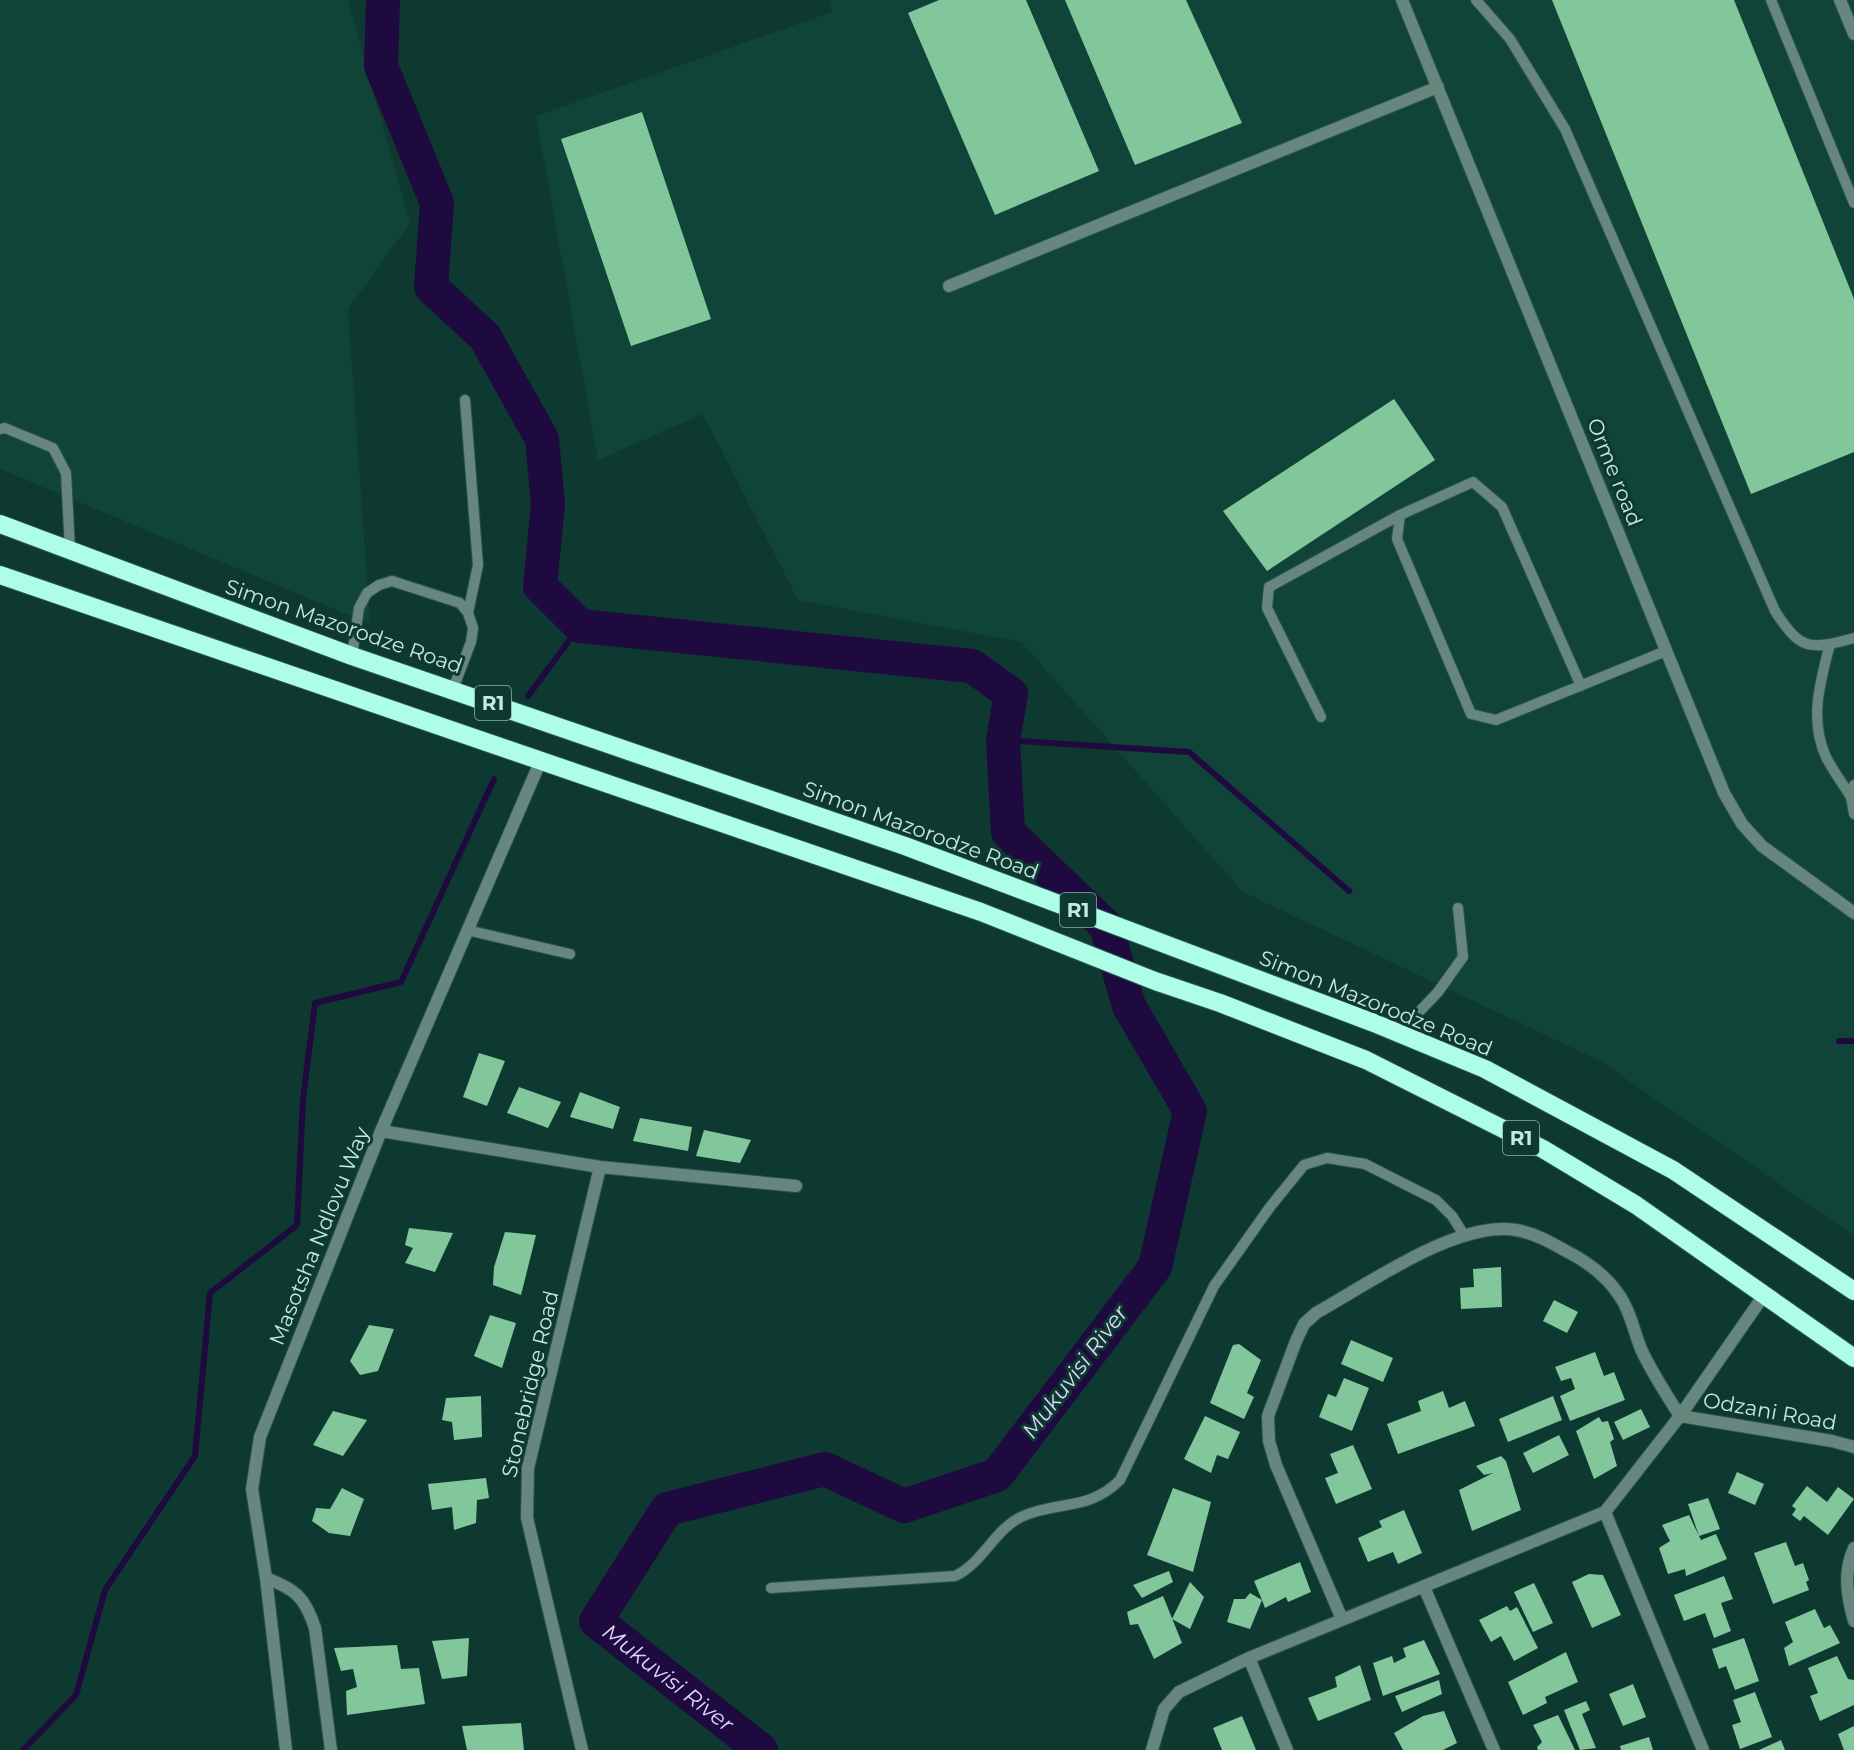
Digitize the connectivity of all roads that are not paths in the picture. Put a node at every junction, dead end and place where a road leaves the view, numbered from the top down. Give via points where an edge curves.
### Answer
1 (1402, 0) edge
2 (1476, 0) edge
3 (1771, 0) edge
4 (1840, 0) edge
5 (1854, 34) edge
6 (1438, 87) junction
7 (1854, 203) edge
8 (949, 286) dead end
9 (465, 400) dead end
10 (0, 429) edge
11 (1400, 516) junction
12 (0, 524) edge
13 (70, 550) junction
14 (0, 575) edge
15 (468, 613) junction
16 (1854, 638) edge
17 (1830, 644) junction
18 (1666, 651) junction
19 (352, 656) junction
20 (1581, 686) junction
21 (453, 689) junction
22 (1321, 717) dead end
23 (541, 760) junction
24 (1854, 785) edge
25 (1851, 797) junction
26 (1854, 814) edge
27 (1458, 908) dead end
28 (1854, 913) edge
29 (467, 930) junction
30 (570, 954) dead end
31 (1399, 1033) junction
32 (381, 1131) junction
33 (600, 1167) junction
34 (796, 1186) dead end
35 (1464, 1235) junction
36 (1854, 1291) edge
37 (1764, 1295) junction
38 (1854, 1358) edge
39 (1680, 1416) junction
40 (1854, 1447) edge
41 (1605, 1512) junction
42 (1854, 1548) edge
43 (266, 1578) junction
44 (1424, 1587) junction
45 (771, 1588) dead end
46 (1342, 1619) junction
47 (1854, 1621) edge
48 (1249, 1658) junction
49 (286, 1750) edge
50 (331, 1750) edge
51 (582, 1750) edge
52 (1152, 1750) edge
53 (1287, 1750) edge
54 (1494, 1750) edge
55 (1703, 1750) edge

1 - 6 street, Orme road
2 - 17 lane via 1510,39 1565,129 1775,611 1790,634 1805,645
3 - 7 lane
4 - 5 street
6 - 8 street
6 - 18 street, Orme road
9 - 15 lane via 478,565
10 - 13 lane via 53,448 66,473
11 - 20 lane via 1473,482 1502,507
11 - 20 lane via 1397,539 1471,714 1496,720
11 - 22 lane via 1269,587 1267,608
12 - 13 highway, Simon Mazorodze Road / R1
13 - 19 highway, Simon Mazorodze Road / R1
14 - 23 highway, R1
15 - 19 lane via 460,603 392,581 379,585 368,593 359,608
15 - 21 lane via 471,642
16 - 17 lane
17 - 25 lane via 1816,721 1826,757
18 - 20 lane
18 - 28 street, Orme road via 1724,793 1742,824 1762,846
19 - 21 highway, Simon Mazorodze Road / R1
21 - 31 highway, Simon Mazorodze Road / R1 via 905,846
23 - 29 street, Masotsha Ndlovu Way
23 - 37 highway, R1 via 981,912 1366,1060 1524,1139 1636,1204
24 - 25 lane
25 - 26 lane
27 - 31 lane via 1463,957 1438,992
29 - 30 lane
29 - 32 street, Masotsha Ndlovu Way
31 - 36 highway, Simon Mazorodze Road / R1 via 1485,1069 1673,1170
32 - 33 street
32 - 43 street, Masotsha Ndlovu Way via 260,1437 252,1489
33 - 34 street
33 - 51 street, Stonebridge Road via 533,1443 526,1492 527,1518
35 - 39 street via 1514,1230 1534,1235 1585,1261 1601,1274 1622,1298 1654,1376
35 - 45 lane via 1436,1200 1365,1164 1327,1158 1304,1165 1214,1286 1120,1480 1109,1490 1089,1501 1019,1518 974,1565 955,1576
35 - 46 street via 1440,1244 1316,1313 1304,1324 1269,1416 1269,1441 1276,1465
37 - 38 highway, R1
37 - 39 street
39 - 40 street, Odzani Road via 1832,1440
39 - 41 street
41 - 44 street
41 - 55 street
42 - 47 street via 1847,1568 1846,1593
43 - 49 street, Masotsha Ndlovu Way
43 - 50 street via 298,1594 309,1608
44 - 46 street
44 - 54 street
46 - 48 street
48 - 52 street via 1179,1692 1164,1709
48 - 53 street

